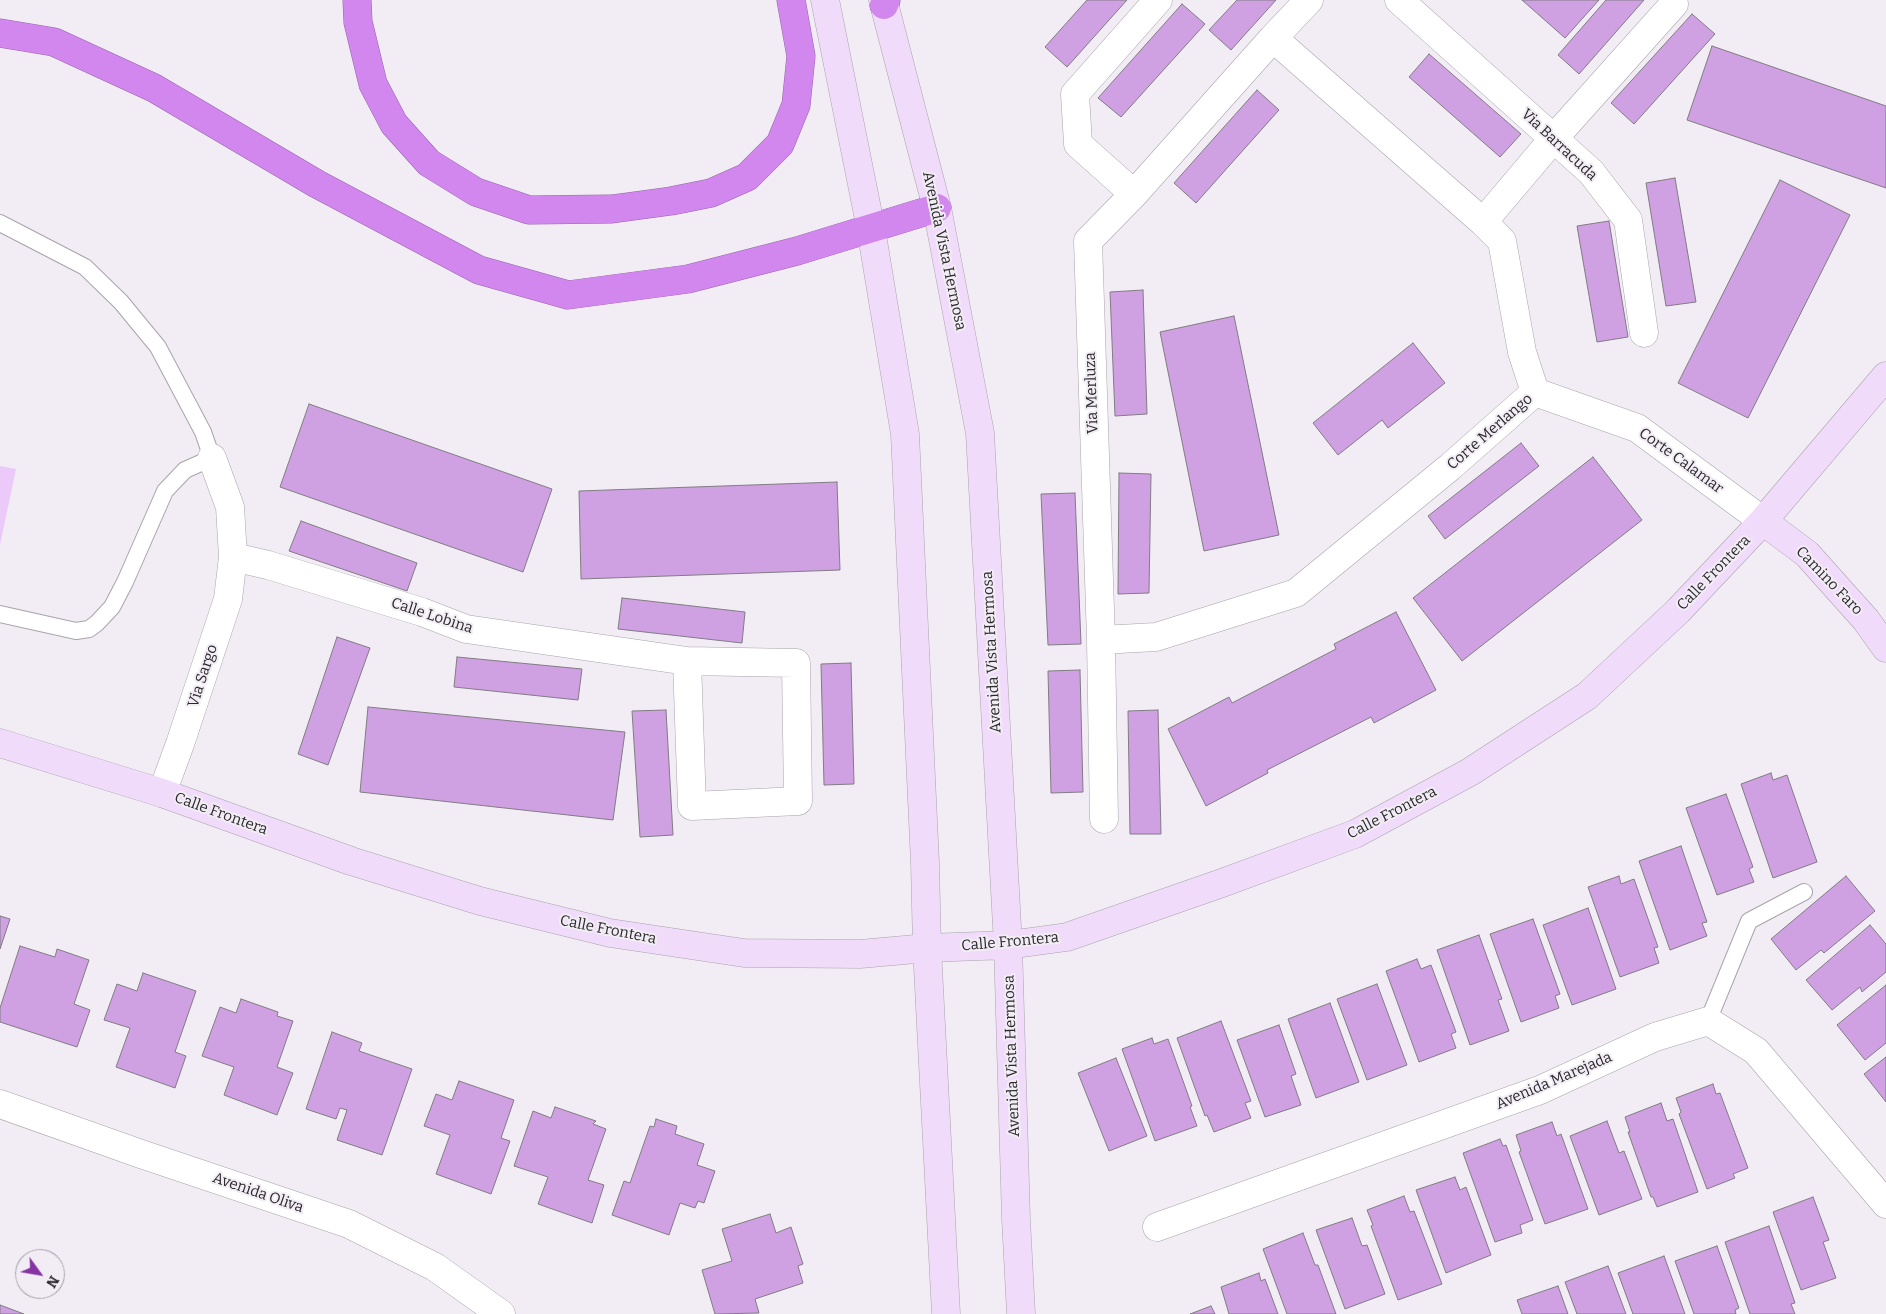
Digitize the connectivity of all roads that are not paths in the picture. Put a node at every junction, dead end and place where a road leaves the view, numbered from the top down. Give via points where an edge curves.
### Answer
1 (357, 0) edge
2 (791, 0) edge
3 (825, 0) edge
4 (1158, 0) edge
5 (1309, 0) edge
6 (1399, 0) edge
7 (884, 2) edge
8 (1674, 4) dead end
9 (0, 33) edge
10 (1273, 38) junction
11 (1554, 138) junction
12 (1134, 194) junction
13 (937, 208) junction
14 (1483, 222) junction
15 (0, 223) edge
16 (872, 229) junction
17 (1644, 333) dead end
18 (1886, 376) edge
19 (1535, 392) junction
20 (212, 458) junction
21 (1763, 521) junction
22 (233, 557) junction
23 (0, 614) edge
24 (1101, 640) junction
25 (1886, 648) edge
26 (687, 661) junction
27 (0, 743) edge
28 (162, 793) junction
29 (1104, 819) dead end
30 (1804, 892) dead end
31 (1008, 945) junction
32 (927, 948) junction
33 (1708, 1021) junction
34 (0, 1104) edge
35 (1886, 1204) edge
36 (1158, 1227) dead end
37 (501, 1314) edge
38 (946, 1314) edge
39 (1021, 1314) edge

1 - 2 highway via 358,22 373,84 394,124 429,163 476,192 528,210 612,209 671,201 711,193 747,177 780,144 796,105 801,56
3 - 16 main road
4 - 12 street via 1075,94 1078,144
5 - 10 street
6 - 11 street, Via Barracuda
7 - 13 main road, Avenida Vista Hermosa
8 - 11 street
9 - 16 highway via 54,42 154,88 317,184 479,270 568,295 688,280
10 - 12 street, Via Merluza
10 - 14 street, Corte Merlango
11 - 14 street
11 - 17 street, Via Barracuda via 1591,172 1628,220
12 - 24 street, Via Merluza via 1088,241
13 - 16 highway
13 - 31 main road, Avenida Vista Hermosa via 980,433
14 - 19 street, Corte Merlango via 1502,241 1522,352
15 - 20 lane via 84,267 121,302 158,347 203,432
16 - 32 main road via 904,434
18 - 21 main road, Calle Frontera
19 - 21 street, Corte Calamar via 1637,428
19 - 24 street, Corte Merlango via 1450,467 1296,593 1156,636
20 - 22 street via 230,507
20 - 23 lane via 185,470 164,491 112,607 89,630 76,631
21 - 25 main road, Camino Faro via 1807,554 1866,620
21 - 31 main road, Calle Frontera via 1678,611 1587,696 1470,772 1355,834 1067,937
22 - 26 street, Calle Lobina via 422,612 466,629
22 - 28 street, Via Sargo via 228,599
24 - 29 street, Via Merluza
26 - 26 street, Calle Lobina via 796,663 798,800 692,806
27 - 28 main road, Calle Frontera
28 - 32 main road, Calle Frontera via 351,861 480,901 610,933 744,953 860,954
30 - 33 lane via 1749,921
31 - 32 main road, Calle Frontera
31 - 39 main road, Avenida Vista Hermosa
32 - 38 main road
33 - 35 street via 1756,1052
33 - 36 street, Avenida Marejada via 1656,1037 1540,1090
34 - 37 street, Avenida Oliva via 349,1224 435,1267

